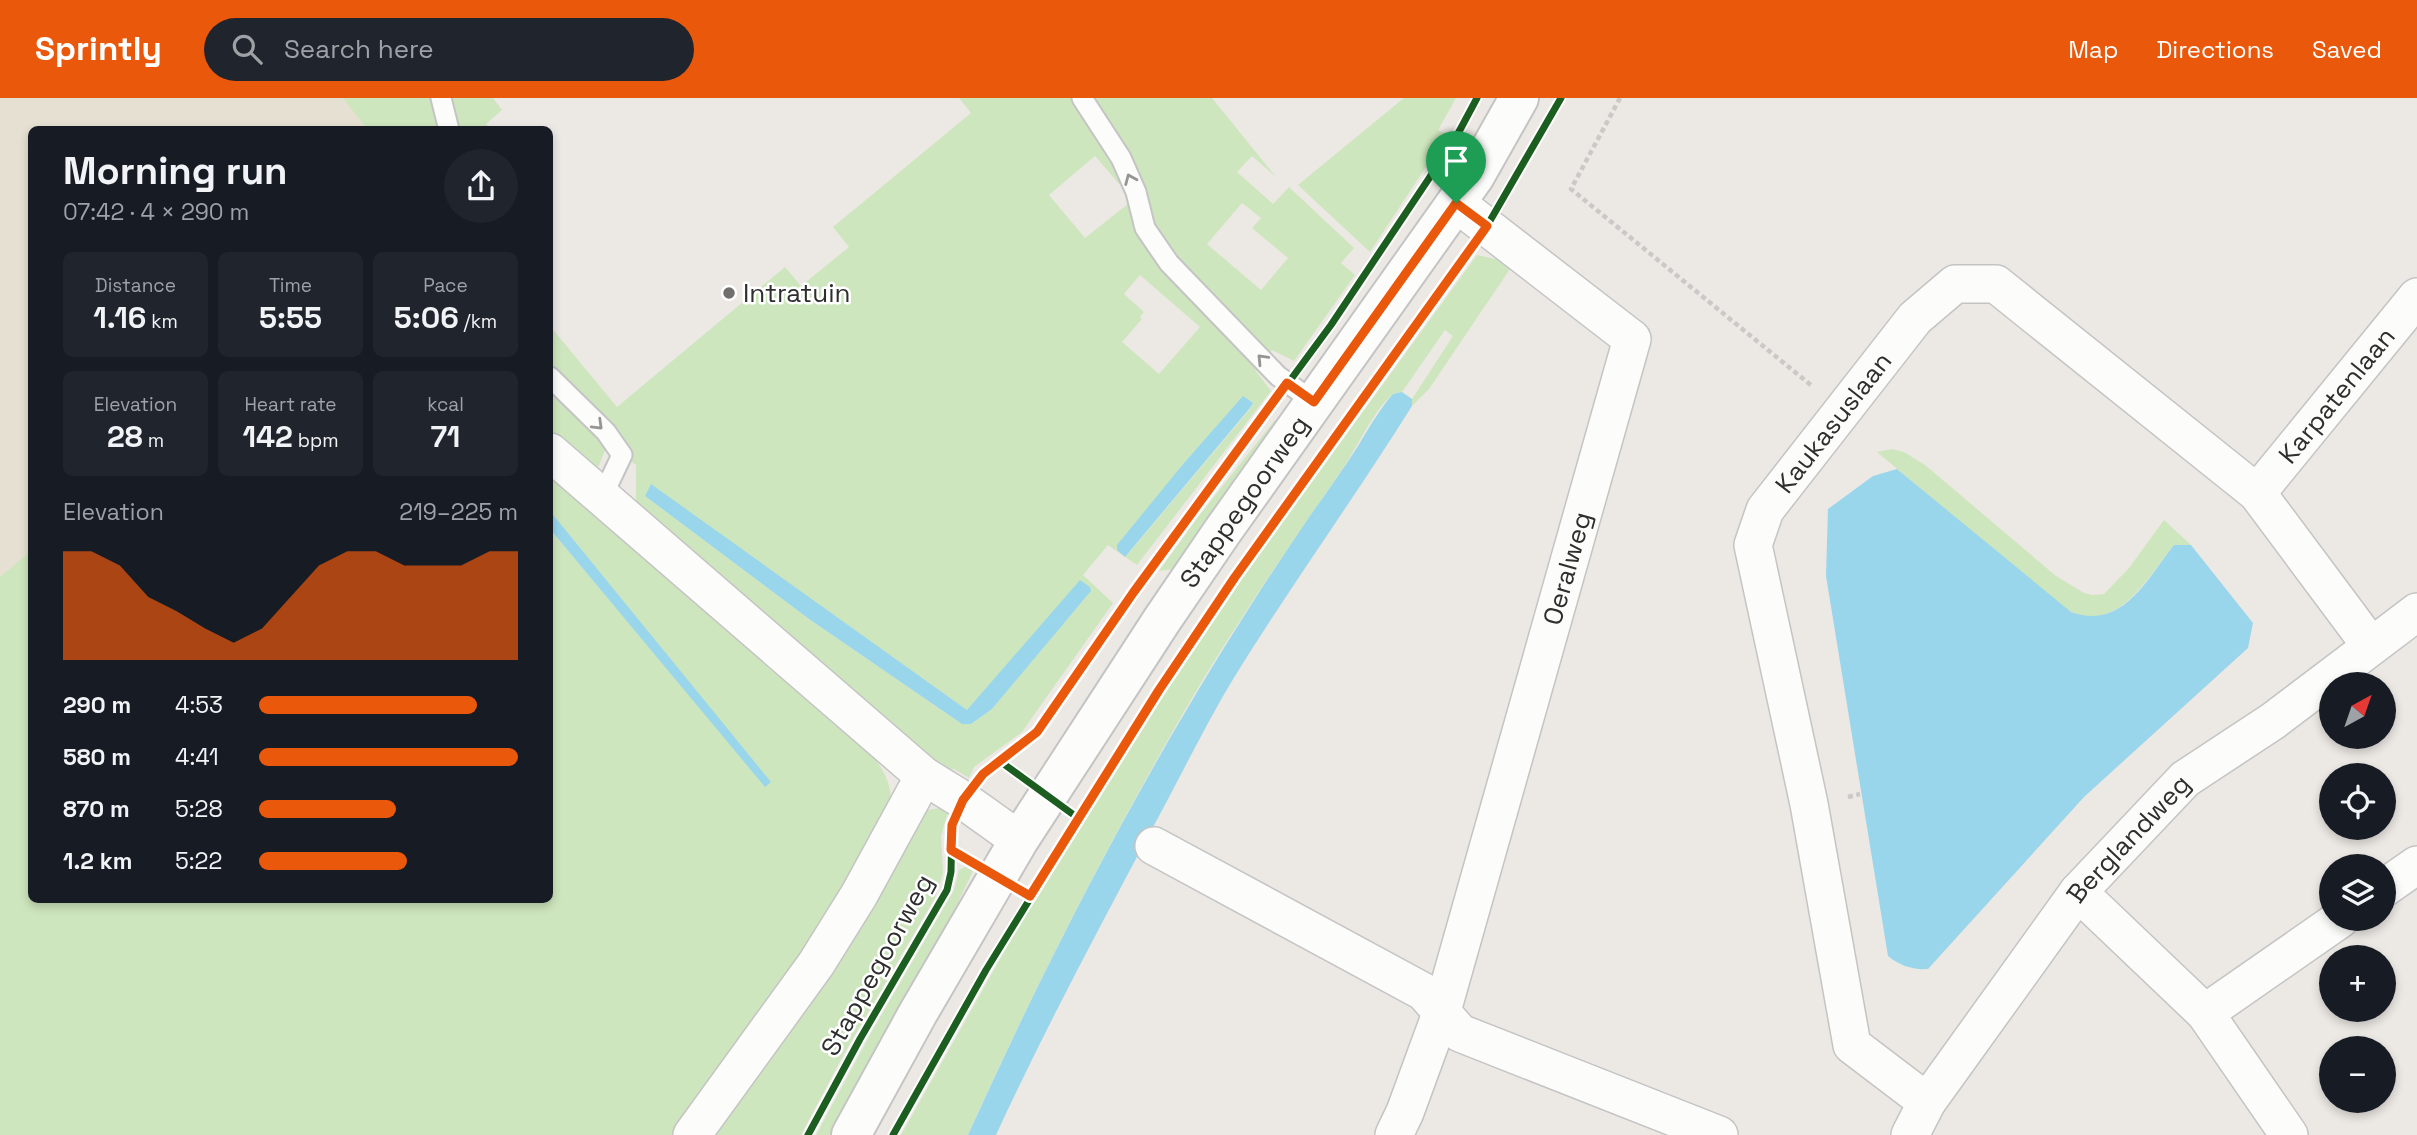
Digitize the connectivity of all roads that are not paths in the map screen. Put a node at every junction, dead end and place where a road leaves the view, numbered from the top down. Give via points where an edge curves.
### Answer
1 (441, 98) edge
2 (1082, 98) edge
3 (1519, 98) edge
4 (448, 126) edge
5 (1456, 203) junction
6 (2417, 297) edge
7 (553, 380) edge
8 (1314, 402) junction
9 (553, 455) edge
10 (2257, 494) junction
11 (602, 497) junction
12 (2417, 612) edge
13 (2371, 646) junction
14 (924, 776) junction
15 (1019, 840) junction
16 (1154, 846) dead end
17 (2417, 865) edge
18 (2396, 880) edge
19 (2078, 892) junction
20 (2323, 931) edge
21 (1441, 1012) junction
22 (2205, 1013) junction
23 (1927, 1102) junction
24 (692, 1135) edge
25 (851, 1135) edge
26 (1394, 1135) edge
27 (1719, 1135) edge
28 (1910, 1135) edge
29 (2289, 1135) edge

1 - 4 lane
8 -> 2 lane via 1278,376 1168,263 1145,228 1121,158
3 - 5 street, Stappegoorweg
5 - 8 street, Stappegoorweg
5 - 21 street, Oeralweg via 1632,339
6 - 10 street, Karpatenlaan
7 -> 11 lane via 606,432 622,455
8 - 15 street, Stappegoorweg via 1162,620
9 - 11 street
10 - 13 street, Kaukasuslaan
10 - 23 street, Kaukasuslaan via 1996,284 1955,284 1915,318 1765,510 1753,545 1809,804 1852,1045
11 - 14 street
12 - 13 street, Berglandweg
13 - 19 street, Berglandweg via 2273,721 2185,779
14 - 15 street
14 - 24 street via 816,964
15 - 25 street, Stappegoorweg
16 - 21 street via 1424,992
17 - 18 street
19 - 22 street
19 - 23 street, Berglandweg
20 - 22 street
21 - 26 street, Oeralweg
21 - 27 street via 1460,1033
22 - 29 street
23 - 28 street, Berglandweg

